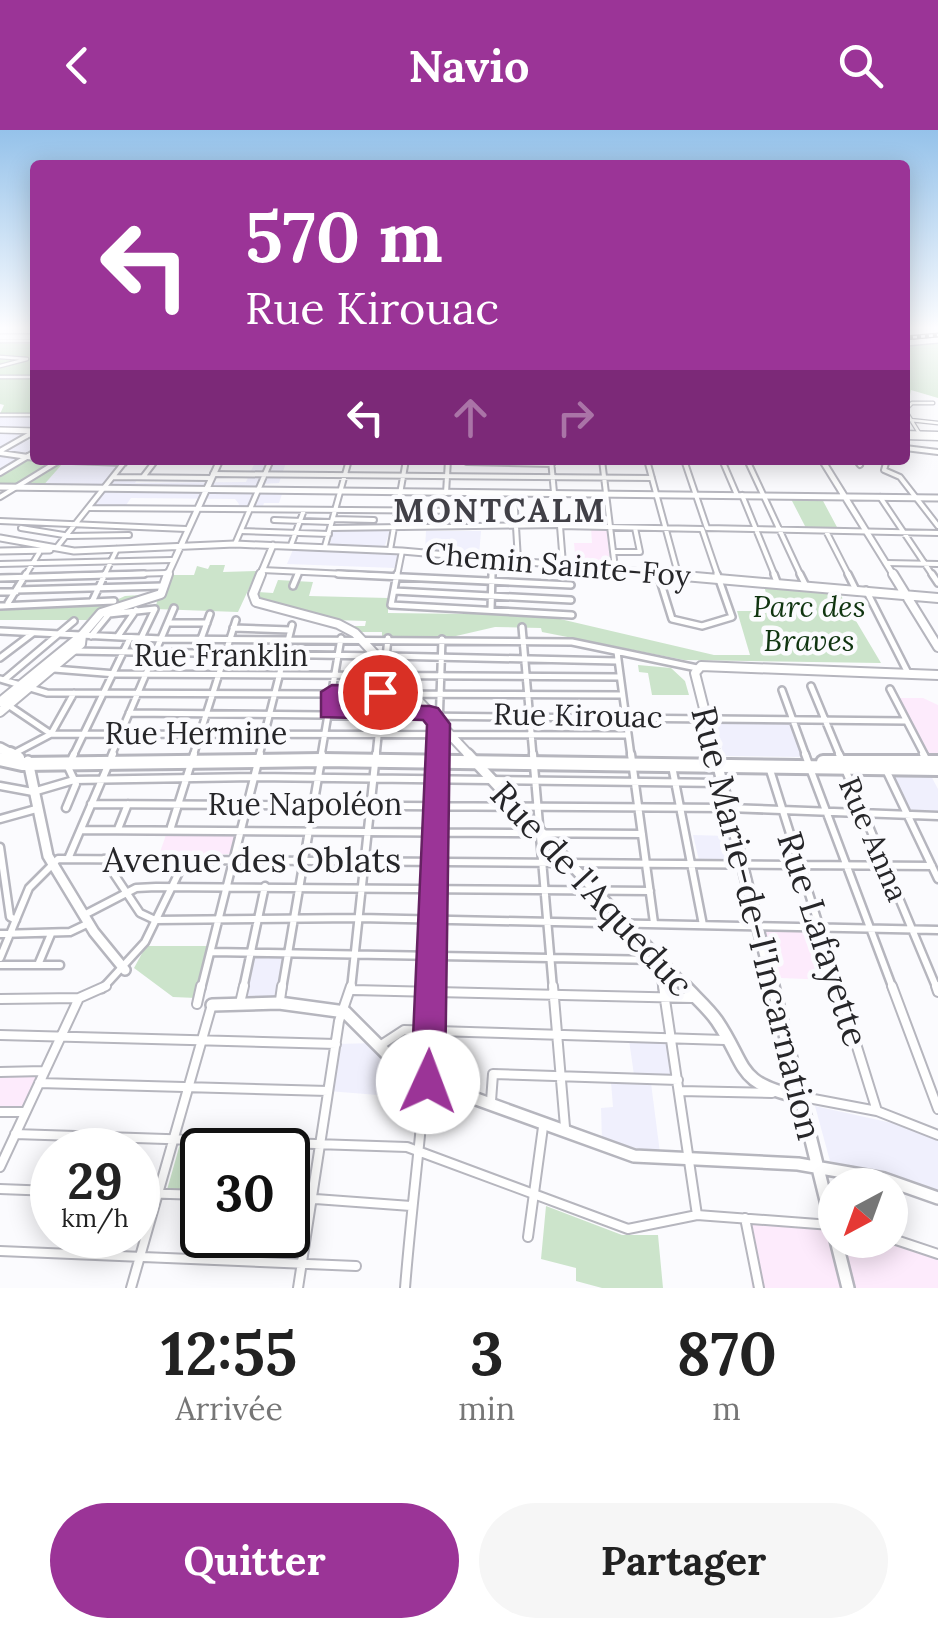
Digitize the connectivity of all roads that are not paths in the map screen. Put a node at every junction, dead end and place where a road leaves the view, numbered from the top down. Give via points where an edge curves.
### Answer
1 (933, 403) dead end
2 (910, 406) edge
3 (0, 415) edge
4 (30, 415) edge
5 (910, 420) edge
6 (910, 422) edge
7 (938, 423) edge
8 (1, 431) edge
9 (30, 431) edge
10 (30, 434) edge
11 (910, 437) edge
12 (922, 437) junction
13 (938, 437) edge
14 (910, 449) edge
15 (0, 452) edge
16 (938, 452) edge
17 (30, 455) edge
18 (26, 457) junction
19 (30, 457) edge
20 (53, 465) edge
21 (122, 465) edge
22 (152, 465) edge
23 (218, 465) edge
24 (269, 465) edge
25 (348, 465) edge
26 (405, 465) edge
27 (448, 465) edge
28 (552, 465) edge
29 (603, 465) edge
30 (648, 465) edge
31 (685, 465) edge
32 (725, 465) edge
33 (750, 465) edge
34 (825, 465) edge
35 (885, 465) edge
36 (0, 473) edge
37 (265, 474) junction
38 (346, 474) junction
39 (403, 475) junction
40 (212, 476) junction
41 (448, 476) junction
42 (113, 477) junction
43 (143, 477) junction
44 (553, 477) junction
45 (604, 477) junction
46 (652, 478) junction
47 (0, 486) edge
48 (16, 487) junction
49 (104, 489) junction
50 (205, 491) junction
51 (258, 491) junction
52 (341, 492) junction
53 (401, 492) junction
54 (446, 492) junction
55 (475, 493) junction
56 (514, 493) junction
57 (554, 494) junction
58 (606, 494) junction
59 (656, 494) junction
60 (1, 495) edge
61 (694, 495) junction
62 (740, 495) junction
63 (765, 496) junction
64 (846, 497) junction
65 (880, 497) junction
66 (916, 498) junction
67 (938, 498) edge
68 (90, 508) junction
69 (196, 510) junction
70 (250, 510) junction
71 (304, 510) junction
72 (336, 510) junction
73 (398, 510) junction
74 (474, 511) junction
75 (274, 520) dead end
76 (374, 520) dead end
77 (0, 521) edge
78 (299, 521) junction
79 (78, 525) junction
80 (474, 525) junction
81 (515, 525) junction
82 (331, 526) junction
83 (559, 526) junction
84 (610, 527) junction
85 (21, 528) dead end
86 (634, 528) junction
87 (665, 528) junction
88 (938, 528) edge
89 (394, 529) junction
90 (705, 529) junction
91 (755, 529) junction
92 (186, 530) junction
93 (780, 530) junction
94 (241, 531) junction
95 (826, 531) junction
96 (295, 532) junction
97 (866, 532) junction
98 (904, 532) junction
99 (129, 535) dead end
100 (70, 536) junction
101 (0, 538) edge
102 (235, 544) junction
103 (178, 545) junction
104 (273, 545) junction
105 (291, 545) junction
106 (325, 546) junction
107 (117, 548) junction
108 (54, 549) junction
109 (390, 550) junction
110 (402, 551) junction
111 (0, 552) edge
112 (613, 552) junction
113 (39, 553) junction
114 (493, 558) junction
115 (172, 560) junction
116 (518, 560) junction
117 (111, 562) junction
118 (886, 563) junction
119 (0, 564) edge
120 (32, 564) junction
121 (563, 564) junction
122 (925, 564) junction
123 (938, 564) edge
124 (615, 568) junction
125 (262, 570) junction
126 (299, 572) junction
127 (658, 572) junction
128 (167, 573) junction
129 (105, 574) junction
130 (678, 574) junction
131 (24, 577) junction
132 (397, 577) junction
133 (0, 578) edge
134 (722, 578) junction
135 (492, 582) junction
136 (777, 582) junction
137 (806, 584) junction
138 (938, 584) edge
139 (571, 585) dead end
140 (163, 586) junction
141 (293, 586) dead end
142 (99, 588) junction
143 (855, 588) junction
144 (866, 590) junction
145 (16, 591) junction
146 (394, 591) junction
147 (0, 592) edge
148 (905, 594) junction
149 (492, 596) junction
150 (938, 598) edge
151 (572, 600) dead end
152 (114, 601) dead end
153 (92, 602) junction
154 (3, 606) edge
155 (174, 608) dead end
156 (136, 610) junction
157 (492, 610) junction
158 (210, 614) dead end
159 (572, 615) dead end
160 (74, 620) dead end
161 (236, 620) dead end
162 (206, 622) junction
163 (168, 624) junction
164 (522, 627) dead end
165 (233, 628) junction
166 (1, 631) edge
167 (34, 632) junction
168 (63, 634) junction
169 (117, 637) junction
170 (130, 638) junction
171 (141, 638) junction
172 (288, 638) junction
173 (341, 638) junction
174 (360, 638) junction
175 (388, 638) junction
176 (161, 639) junction
177 (201, 639) junction
178 (230, 639) junction
179 (442, 640) junction
180 (523, 641) junction
181 (79, 643) junction
182 (938, 648) edge
183 (617, 652) junction
184 (120, 655) junction
185 (284, 655) junction
186 (338, 655) junction
187 (154, 656) junction
188 (224, 656) junction
189 (376, 656) junction
190 (442, 657) junction
191 (0, 658) edge
192 (524, 658) junction
193 (617, 661) junction
194 (387, 667) junction
195 (52, 668) junction
196 (697, 668) junction
197 (908, 671) junction
198 (113, 673) junction
199 (280, 673) junction
200 (334, 673) junction
201 (146, 674) junction
202 (219, 674) junction
203 (441, 674) junction
204 (938, 675) edge
205 (526, 676) junction
206 (620, 677) junction
207 (2, 680) edge
208 (811, 686) dead end
209 (24, 687) junction
210 (782, 690) dead end
211 (890, 690) dead end
212 (276, 692) junction
213 (332, 692) junction
214 (382, 692) junction
215 (74, 693) junction
216 (104, 693) junction
217 (138, 693) junction
218 (212, 693) junction
219 (410, 693) junction
220 (441, 694) junction
221 (528, 694) junction
222 (622, 695) junction
223 (3, 703) edge
224 (0, 712) edge
225 (272, 712) junction
226 (329, 712) junction
227 (380, 712) junction
228 (129, 713) junction
229 (206, 713) junction
230 (430, 713) junction
231 (440, 713) junction
232 (530, 714) junction
233 (625, 716) junction
234 (707, 717) junction
235 (793, 720) junction
236 (826, 720) junction
237 (906, 721) junction
238 (439, 724) junction
239 (266, 732) junction
240 (327, 732) junction
241 (51, 734) junction
242 (84, 734) junction
243 (121, 734) junction
244 (199, 734) junction
245 (378, 734) junction
246 (443, 734) junction
247 (627, 735) junction
248 (531, 736) junction
249 (3, 754) edge
250 (191, 760) junction
251 (259, 760) junction
252 (322, 760) junction
253 (72, 761) junction
254 (109, 761) junction
255 (375, 761) junction
256 (28, 762) junction
257 (439, 762) junction
258 (474, 762) junction
259 (534, 763) junction
260 (632, 764) junction
261 (718, 764) junction
262 (809, 765) junction
263 (844, 765) junction
264 (672, 766) junction
265 (769, 768) junction
266 (935, 768) edge
267 (885, 769) junction
268 (255, 778) junction
269 (319, 778) junction
270 (184, 779) junction
271 (373, 779) junction
272 (490, 779) junction
273 (74, 780) junction
274 (102, 780) junction
275 (438, 780) junction
276 (534, 780) junction
277 (636, 781) junction
278 (675, 782) junction
279 (722, 783) junction
280 (0, 786) edge
281 (33, 792) junction
282 (249, 803) junction
283 (314, 803) junction
284 (92, 804) junction
285 (128, 804) junction
286 (178, 804) junction
287 (370, 804) junction
288 (437, 804) junction
289 (516, 806) junction
290 (538, 806) junction
291 (640, 807) junction
292 (36, 808) junction
293 (66, 808) dead end
294 (682, 808) junction
295 (728, 808) junction
296 (781, 809) junction
297 (827, 810) junction
298 (863, 812) junction
299 (906, 814) junction
300 (938, 816) edge
301 (0, 820) edge
302 (170, 828) junction
303 (243, 828) junction
304 (118, 829) junction
305 (310, 829) junction
306 (81, 830) junction
307 (367, 830) junction
308 (436, 831) junction
309 (540, 832) junction
310 (642, 834) junction
311 (0, 847) edge
312 (186, 858) junction
313 (236, 858) junction
314 (305, 858) junction
315 (68, 859) junction
316 (364, 859) junction
317 (435, 859) junction
318 (104, 860) junction
319 (52, 862) junction
320 (542, 862) junction
321 (566, 862) junction
322 (646, 862) junction
323 (691, 863) junction
324 (742, 864) junction
325 (846, 864) junction
326 (885, 864) junction
327 (800, 865) junction
328 (932, 866) junction
329 (938, 878) edge
330 (228, 886) junction
331 (265, 886) junction
332 (300, 886) junction
333 (178, 887) junction
334 (361, 887) junction
335 (434, 888) junction
336 (545, 890) junction
337 (592, 890) junction
338 (650, 891) junction
339 (126, 893) junction
340 (258, 918) junction
341 (294, 918) junction
342 (358, 918) junction
343 (86, 919) junction
344 (221, 919) junction
345 (16, 920) junction
346 (155, 920) junction
347 (434, 920) junction
348 (622, 922) junction
349 (547, 923) junction
350 (654, 924) junction
351 (703, 925) junction
352 (759, 926) junction
353 (819, 928) junction
354 (871, 929) junction
355 (912, 930) junction
356 (938, 930) edge
357 (0, 934) edge
358 (10, 934) junction
359 (51, 934) junction
360 (212, 952) junction
361 (250, 952) junction
362 (289, 952) junction
363 (355, 953) junction
364 (431, 954) junction
365 (550, 958) junction
366 (659, 960) junction
367 (0, 962) edge
368 (38, 965) junction
369 (60, 965) dead end
370 (125, 970) junction
371 (352, 990) junction
372 (430, 992) junction
373 (938, 992) edge
374 (554, 994) junction
375 (80, 998) junction
376 (666, 998) junction
377 (695, 998) junction
378 (0, 999) edge
379 (240, 1003) junction
380 (198, 1004) dead end
381 (279, 1004) junction
382 (212, 1005) joint
383 (345, 1012) junction
384 (430, 1030) junction
385 (62, 1034) junction
386 (557, 1034) junction
387 (0, 1035) edge
388 (672, 1038) junction
389 (202, 1040) junction
390 (725, 1040) junction
391 (336, 1044) junction
392 (379, 1047) junction
393 (44, 1071) junction
394 (0, 1072) edge
395 (560, 1076) junction
396 (678, 1080) junction
397 (428, 1082) junction
398 (39, 1083) junction
399 (188, 1087) junction
400 (328, 1091) junction
401 (680, 1091) junction
402 (779, 1094) junction
403 (800, 1097) junction
404 (491, 1104) junction
405 (938, 1109) edge
406 (877, 1111) junction
407 (0, 1112) edge
408 (26, 1112) junction
409 (543, 1124) junction
410 (565, 1133) junction
411 (16, 1134) junction
412 (938, 1135) edge
413 (176, 1140) junction
414 (321, 1144) junction
415 (416, 1150) junction
416 (2, 1156) edge
417 (690, 1161) junction
418 (0, 1167) edge
419 (818, 1168) joint
420 (908, 1188) edge
421 (0, 1189) edge
422 (30, 1190) edge
423 (160, 1194) joint
424 (180, 1194) edge
425 (534, 1194) junction
426 (313, 1198) junction
427 (938, 1198) edge
428 (411, 1206) junction
429 (697, 1215) junction
430 (745, 1218) junction
431 (818, 1229) edge
432 (528, 1237) dead end
433 (908, 1244) edge
434 (0, 1251) edge
435 (30, 1252) edge
436 (938, 1254) edge
437 (160, 1257) edge
438 (140, 1258) edge
439 (840, 1258) edge
440 (302, 1264) junction
441 (356, 1266) dead end
442 (132, 1288) edge
443 (298, 1288) edge
444 (404, 1288) edge
445 (758, 1288) edge
446 (848, 1288) edge

1 - 2 street
3 - 4 street
5 - 7 street
6 - 12 street
8 - 9 main road
10 - 15 street
11 - 12 main road
12 - 13 main road
14 - 16 street
15 - 18 street
17 - 18 street
18 - 19 street
18 - 36 street
20 - 48 street
21 - 42 street
22 - 43 street
23 - 40 main road
24 - 37 street
25 - 38 street
26 - 39 street
27 - 41 street
28 - 44 street
29 - 45 street
30 - 46 street
31 - 61 street
32 - 62 street
33 - 63 street
34 - 64 main road
35 - 66 street
37 - 38 street
37 - 40 street
37 - 51 street
38 - 39 street
38 - 52 street
39 - 41 street
39 - 53 street
40 - 43 street
40 - 50 main road
41 - 44 street
41 - 54 street
42 - 43 street
42 - 49 street
44 - 45 street
44 - 57 street
45 - 46 street
45 - 58 street
46 - 59 street
47 - 48 main road
48 - 49 main road
48 - 60 street
49 - 50 main road
49 - 68 street
50 - 51 main road
50 - 69 main road
51 - 52 main road
51 - 70 street
52 - 53 main road
52 - 72 street
53 - 54 main road
53 - 73 street
54 - 55 main road
55 - 56 main road
55 - 74 street
56 - 57 main road
56 - 81 street
57 - 58 main road
57 - 83 street
58 - 59 main road
58 - 84 street
59 - 61 main road
59 - 87 street
61 - 62 main road
61 - 90 street
62 - 63 main road
62 - 91 street
63 - 64 main road
63 - 93 street
64 - 65 main road
64 - 97 main road
65 - 66 main road
65 - 98 street
66 - 67 main road
66 - 88 street
68 - 69 street
68 - 79 street
69 - 70 street
69 - 92 main road
70 - 71 street
70 - 94 street
71 - 72 street
71 - 78 street
72 - 73 street
72 - 82 street
73 - 74 street
73 - 89 street
74 - 80 street
75 - 78 street
76 - 82 street
77 - 79 street
78 - 82 street
78 - 96 street
79 - 92 street
79 - 100 street
80 - 81 street
80 - 89 street
81 - 83 street
81 - 116 street
82 - 89 street
82 - 96 street
82 - 106 street
83 - 84 street
83 - 121 street
84 - 86 street
84 - 112 street
85 - 100 street
86 - 87 street
86 - 112 street via 640,552
87 - 90 street
87 - 130 street
88 - 98 street
89 - 109 street
90 - 91 street
90 - 134 street
91 - 93 street
91 - 136 street
92 - 103 main road
93 - 95 street
93 - 137 street
94 - 96 street
94 - 102 street
95 - 97 street
95 - 143 street
96 - 105 street
97 - 98 street
97 - 118 main road
98 - 122 street
99 - 100 street
100 - 108 street
101 - 108 main road
102 - 103 main road, Chemin Sainte-Foy
102 - 104 main road, Chemin Sainte-Foy
103 - 107 main road, Chemin Sainte-Foy
103 - 115 main road
104 - 105 main road, Chemin Sainte-Foy
104 - 125 main road
105 - 106 main road, Chemin Sainte-Foy
106 - 109 main road, Chemin Sainte-Foy
107 - 108 main road, Chemin Sainte-Foy
107 - 117 street
108 - 113 main road
109 - 110 main road, Chemin Sainte-Foy
110 - 114 main road, Chemin Sainte-Foy
110 - 132 street
111 - 113 main road
112 - 124 street
113 - 120 street
114 - 116 main road, Chemin Sainte-Foy
114 - 135 street
115 - 117 street
115 - 128 main road
116 - 121 main road, Chemin Sainte-Foy
117 - 120 street
117 - 129 street
118 - 122 street
118 - 148 main road
119 - 120 street
120 - 131 street
121 - 124 main road, Chemin Sainte-Foy
122 - 123 street
122 - 138 street
124 - 127 main road, Chemin Sainte-Foy
125 - 126 street
125 - 174 main road via 253,598 263,607 344,626
126 - 132 street
126 - 141 street
127 - 130 main road, Chemin Sainte-Foy
127 - 134 street via 669,616 702,626 734,614
128 - 129 street
128 - 140 main road
129 - 131 street
129 - 142 street
130 - 134 main road, Chemin Sainte-Foy
131 - 133 street
131 - 145 street
132 - 135 street
132 - 146 street
134 - 136 main road, Chemin Sainte-Foy
135 - 139 street
135 - 149 street
136 - 137 main road, Chemin Sainte-Foy
137 - 143 main road, Chemin Sainte-Foy
140 - 142 street
140 - 181 main road via 157,596 101,613
142 - 145 street
142 - 153 street
143 - 144 main road, Chemin Sainte-Foy
144 - 148 main road, Chemin Sainte-Foy
144 - 197 street
145 - 147 street
145 - 154 street
146 - 149 street
146 - 157 street via 392,605
148 - 150 main road, Chemin Sainte-Foy
148 - 182 main road
149 - 151 street
149 - 157 street
152 - 153 street
153 - 154 street
155 - 163 street
156 - 169 street
156 - 171 street via 155,609
156 - 181 street via 106,615
157 - 159 street
158 - 162 street
160 - 168 street
161 - 165 street
162 - 163 street
162 - 177 street
163 - 176 street
164 - 180 street
165 - 172 street via 291,627
165 - 178 street
166 - 167 street
167 - 168 street
167 - 191 street
168 - 181 street
168 - 207 street
169 - 170 street
169 - 181 street
170 - 171 street
170 - 184 street
171 - 176 street
172 - 173 street
172 - 178 street
172 - 185 street
173 - 174 street
173 - 186 street
174 - 175 street
174 - 189 main road, Rue de l'Aqueduc
175 - 179 street
175 - 194 street
176 - 177 street
176 - 187 street
177 - 178 street
178 - 188 street
179 - 180 street
179 - 190 street
180 - 183 street via 585,642
180 - 192 street
181 - 184 street, Rue Franklin
181 - 195 main road
181 - 209 main road
183 - 193 street
183 - 196 street
184 - 187 street, Rue Franklin
184 - 198 street
185 - 186 street, Rue Franklin
185 - 188 street, Rue Franklin
185 - 199 street
186 - 189 street, Rue Franklin
186 - 200 street
187 - 188 street, Rue Franklin
187 - 201 street
188 - 202 street
189 - 194 main road, Rue de l'Aqueduc
190 - 192 street
190 - 194 street
190 - 203 street
192 - 193 street
192 - 205 street
193 - 206 street
194 - 200 street
194 - 203 street
194 - 214 street
194 - 219 main road, Rue de l'Aqueduc
195 - 198 street
195 - 209 main road
196 - 197 main road
196 - 234 main road, Rue Marie-de-l'Incarnation
197 - 204 main road
198 - 201 street
198 - 216 street
199 - 200 street
199 - 202 street
199 - 212 street
200 - 213 street
201 - 202 street
201 - 217 street
202 - 218 street
203 - 205 street
203 - 220 street
205 - 206 street
205 - 221 street
206 - 222 street
207 - 209 street
208 - 236 street, Rue Anna
209 - 215 street
209 - 223 main road
210 - 235 street
211 - 237 street
212 - 213 street
212 - 218 street
212 - 225 street
213 - 214 street
213 - 226 street
214 - 219 street
214 - 227 street
215 - 216 street
215 - 241 street
216 - 217 street
216 - 242 street
217 - 218 street
217 - 228 street
218 - 229 street
219 - 220 street
219 - 230 main road, Rue de l'Aqueduc
220 - 221 street
220 - 231 street
221 - 222 street
221 - 232 street
222 - 233 street
223 - 224 main road
223 - 241 street
225 - 226 street, Rue Kirouac
225 - 229 street, Rue Kirouac
225 - 239 street
226 - 227 street, Rue Kirouac
226 - 240 street
227 - 230 street, Rue Kirouac
227 - 245 street
228 - 229 street, Rue Kirouac
228 - 243 street
229 - 244 street
230 - 231 street, Rue Kirouac
230 - 238 main road, Rue de l'Aqueduc
231 - 232 street, Rue Kirouac
231 - 238 street
232 - 233 street, Rue Kirouac
232 - 248 street
233 - 234 street, Rue Kirouac
233 - 247 street
234 - 235 street, Rue Kirouac
234 - 261 main road, Rue Marie-de-l'Incarnation
235 - 236 street, Rue Kirouac
235 - 262 street
236 - 237 street, Rue Kirouac
236 - 263 street, Rue Anna
237 - 266 street
238 - 246 main road, Rue de l'Aqueduc
239 - 240 street, Rue Hermine
239 - 244 street, Rue Hermine
239 - 251 street
240 - 245 street, Rue Hermine
240 - 252 street
241 - 242 street, Rue Hermine
241 - 249 street, Rue Hermine
242 - 243 street, Rue Hermine
242 - 253 street
243 - 244 street, Rue Hermine
243 - 254 street
244 - 250 street
245 - 246 street, Rue Hermine
245 - 255 street
246 - 248 street, Rue Hermine
246 - 257 street
246 - 258 main road, Rue de l'Aqueduc
247 - 248 street, Rue Hermine
247 - 260 street
248 - 259 street
249 - 256 main road
250 - 251 main road
250 - 254 main road
250 - 270 street
251 - 252 main road
251 - 268 street
252 - 255 main road
252 - 269 street
253 - 254 main road
253 - 256 main road
253 - 273 street
254 - 274 street
255 - 257 main road
255 - 271 street
256 - 281 main road
257 - 258 main road
257 - 275 street
258 - 259 main road
258 - 272 main road, Rue de l'Aqueduc
259 - 260 main road
259 - 276 street
260 - 261 main road
260 - 264 main road
260 - 277 street
261 - 262 main road
261 - 264 main road
261 - 265 main road
261 - 279 main road, Rue Marie-de-l'Incarnation
262 - 263 main road
262 - 265 main road
262 - 297 street
263 - 266 main road
263 - 267 main road
263 - 298 street, Rue Anna
264 - 278 street
265 - 296 street, Rue Lafayette
266 - 267 main road
267 - 299 street
268 - 269 street
268 - 270 street
268 - 282 street
269 - 271 street
269 - 283 street
270 - 274 street
270 - 286 street
271 - 275 street
271 - 287 street
272 - 275 street
272 - 276 street
272 - 289 main road, Rue de l'Aqueduc
273 - 274 street
273 - 281 street
273 - 293 street
274 - 284 street
275 - 288 street
276 - 277 street
276 - 290 street
277 - 278 street
277 - 291 street
278 - 279 street
278 - 294 street
279 - 295 main road, Rue Marie-de-l'Incarnation
280 - 281 street
281 - 292 main road
282 - 283 street, Rue Napoléon
282 - 286 street, Rue Napoléon
282 - 303 street
283 - 287 street, Rue Napoléon
283 - 305 street
284 - 285 street, Rue Napoléon
284 - 306 street
285 - 286 street, Rue Napoléon
285 - 304 street
286 - 302 street
287 - 288 street, Rue Napoléon
287 - 307 street
288 - 289 street, Rue Napoléon
288 - 308 street
289 - 290 street, Rue Napoléon
289 - 309 main road, Rue de l'Aqueduc
290 - 291 street, Rue Napoléon
290 - 309 street
291 - 294 street, Rue Napoléon
291 - 310 street
292 - 301 street
292 - 319 main road
294 - 295 street, Rue Napoléon
294 - 323 street
295 - 296 street, Rue Napoléon
295 - 324 main road, Rue Marie-de-l'Incarnation
296 - 297 street, Rue Napoléon
296 - 327 street, Rue Lafayette
297 - 298 street, Rue Napoléon
297 - 325 street
298 - 299 street, Rue Napoléon
298 - 326 street, Rue Anna
299 - 300 street, Rue Napoléon
299 - 328 street
302 - 303 street
302 - 304 street
303 - 305 street
303 - 313 street
304 - 306 street
305 - 307 street
305 - 314 street
306 - 315 street
307 - 308 street
307 - 316 street
308 - 309 street
308 - 317 street
309 - 310 street
309 - 320 street
309 - 321 main road, Rue de l'Aqueduc
310 - 322 street
311 - 345 street via 10,917
312 - 313 street, Avenue des Oblats
312 - 318 street, Avenue des Oblats
312 - 333 street
313 - 314 street, Avenue des Oblats
313 - 330 street
314 - 316 street, Avenue des Oblats
314 - 332 street
315 - 318 street, Avenue des Oblats
315 - 319 street, Avenue des Oblats
316 - 317 street, Avenue des Oblats
316 - 334 street
317 - 320 street, Avenue des Oblats
317 - 335 street
318 - 339 street
319 - 343 main road
319 - 345 street via 43,867
320 - 321 street, Avenue des Oblats
320 - 336 street
321 - 322 street, Avenue des Oblats
321 - 337 main road, Rue de l'Aqueduc
322 - 323 street, Avenue des Oblats
322 - 338 street
323 - 324 street, Avenue des Oblats
323 - 351 street
324 - 327 street, Avenue des Oblats
324 - 352 main road, Rue Marie-de-l'Incarnation
325 - 326 street, Avenue des Oblats
325 - 327 street, Avenue des Oblats
325 - 354 street
326 - 328 street, Avenue des Oblats
326 - 355 street, Rue Anna
327 - 353 street, Rue Lafayette
328 - 329 street
330 - 331 street
330 - 333 street
330 - 344 street
331 - 332 street
331 - 340 street
332 - 334 street
332 - 341 street
333 - 339 street
333 - 346 street
334 - 335 street
334 - 342 street
335 - 336 street
335 - 347 street
336 - 337 street
336 - 349 street
337 - 338 street
337 - 348 main road, Rue de l'Aqueduc
338 - 350 street
339 - 343 street
339 - 346 street via 142,916
340 - 341 street
340 - 344 street
340 - 361 street
341 - 342 street
341 - 362 street
342 - 347 street
342 - 363 street
343 - 359 street via 70,932
343 - 370 main road
344 - 346 street
344 - 360 street
345 - 358 street
346 - 370 street
347 - 349 street
347 - 364 street
348 - 349 street
348 - 350 street
348 - 366 main road, Rue de l'Aqueduc
349 - 365 street
350 - 351 street
351 - 352 street
352 - 353 street
352 - 403 main road, Rue Marie-de-l'Incarnation
353 - 354 street
353 - 406 street, Rue Lafayette
354 - 355 street
354 - 405 street
355 - 356 street
355 - 373 street, Rue Anna
357 - 358 street
358 - 359 street
358 - 367 street
359 - 368 street
360 - 361 street
360 - 380 street
361 - 362 street
361 - 379 street
362 - 363 street
362 - 381 street
363 - 364 street
363 - 371 street
364 - 365 street
364 - 372 street
365 - 366 street
365 - 374 street
366 - 376 street
366 - 377 main road, Rue de l'Aqueduc
367 - 368 street
368 - 369 street
370 - 375 street via 103,992
371 - 372 street
371 - 383 street
372 - 374 street
372 - 384 street
374 - 376 street
374 - 386 street
375 - 378 street
375 - 385 street
376 - 377 street
376 - 388 street
377 - 390 main road, Rue de l'Aqueduc
379 - 381 main road
379 - 382 main road
381 - 383 main road
382 - 389 street
383 - 391 street
383 - 392 main road
384 - 386 street
384 - 392 street via 399,1031
384 - 397 street
385 - 387 street
385 - 389 street
385 - 393 street
386 - 388 street
386 - 395 street
388 - 390 street
388 - 396 street
389 - 391 street
389 - 399 street
390 - 402 main road, Rue de l'Aqueduc via 750,1081
391 - 400 street
392 - 397 main road via 407,1074
393 - 394 street
393 - 398 street
395 - 396 street
395 - 404 street via 493,1074
395 - 410 street
396 - 401 street
397 - 404 main road
397 - 415 street
398 - 399 street
398 - 408 street
399 - 400 street
399 - 413 street
400 - 414 street
401 - 402 street
401 - 417 street
402 - 403 main road
403 - 406 street
403 - 419 main road, Rue Marie-de-l'Incarnation
404 - 409 main road
406 - 412 street
407 - 408 street
408 - 411 street
409 - 410 main road
409 - 425 street
410 - 417 main road via 634,1156
411 - 413 street
411 - 416 street
413 - 414 street
413 - 423 street
414 - 415 street
414 - 426 street
415 - 425 street
415 - 428 street
416 - 418 street
417 - 419 main road
417 - 429 street
420 - 427 main road
421 - 422 street
423 - 424 street
425 - 429 street via 628,1228
425 - 432 street
426 - 428 street
426 - 440 street
428 - 444 street
429 - 430 street
430 - 431 street
430 - 445 street
433 - 436 street
434 - 435 street
437 - 440 street
438 - 442 street
439 - 446 main road, Rue Marie-de-l'Incarnation
440 - 441 street
440 - 443 street

